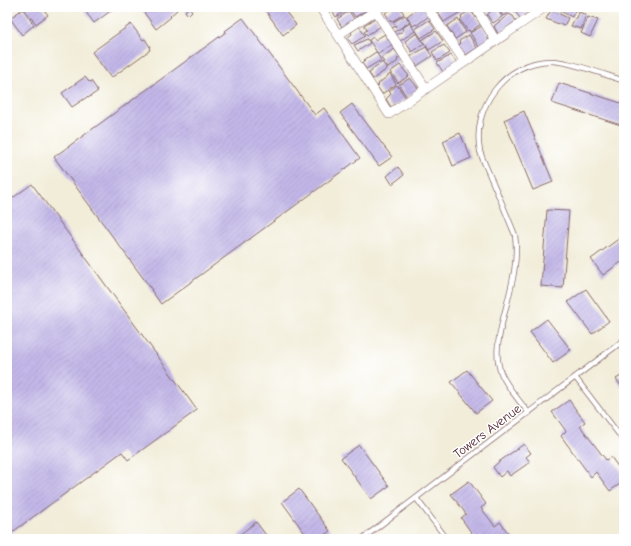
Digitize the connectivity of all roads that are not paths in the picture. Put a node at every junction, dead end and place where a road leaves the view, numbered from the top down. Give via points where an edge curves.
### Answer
1 (320, 7) edge
2 (427, 7) edge
3 (474, 7) edge
4 (545, 7) edge
5 (376, 8) edge
6 (338, 35) junction
7 (496, 41) junction
8 (465, 62) junction
9 (624, 81) edge
10 (426, 89) junction
11 (624, 340) edge
12 (576, 377) junction
13 (529, 413) junction
14 (624, 442) edge
15 (416, 498) junction
16 (362, 539) edge
17 (447, 539) edge

1 - 6 street
2 - 8 street
3 - 7 street
4 - 7 street
5 - 6 street
5 - 10 street
6 - 10 street via 389,114
7 - 8 street
8 - 10 street
9 - 13 lane via 570,64 552,61 537,63 521,68 507,77 487,101 481,117 478,134 480,152 515,235 517,248 514,273 497,346 497,359 501,374
11 - 12 lane, Towers Avenue
12 - 13 lane, Towers Avenue
12 - 14 lane
13 - 15 lane, Towers Avenue
15 - 16 lane, Towers Avenue
15 - 17 lane

